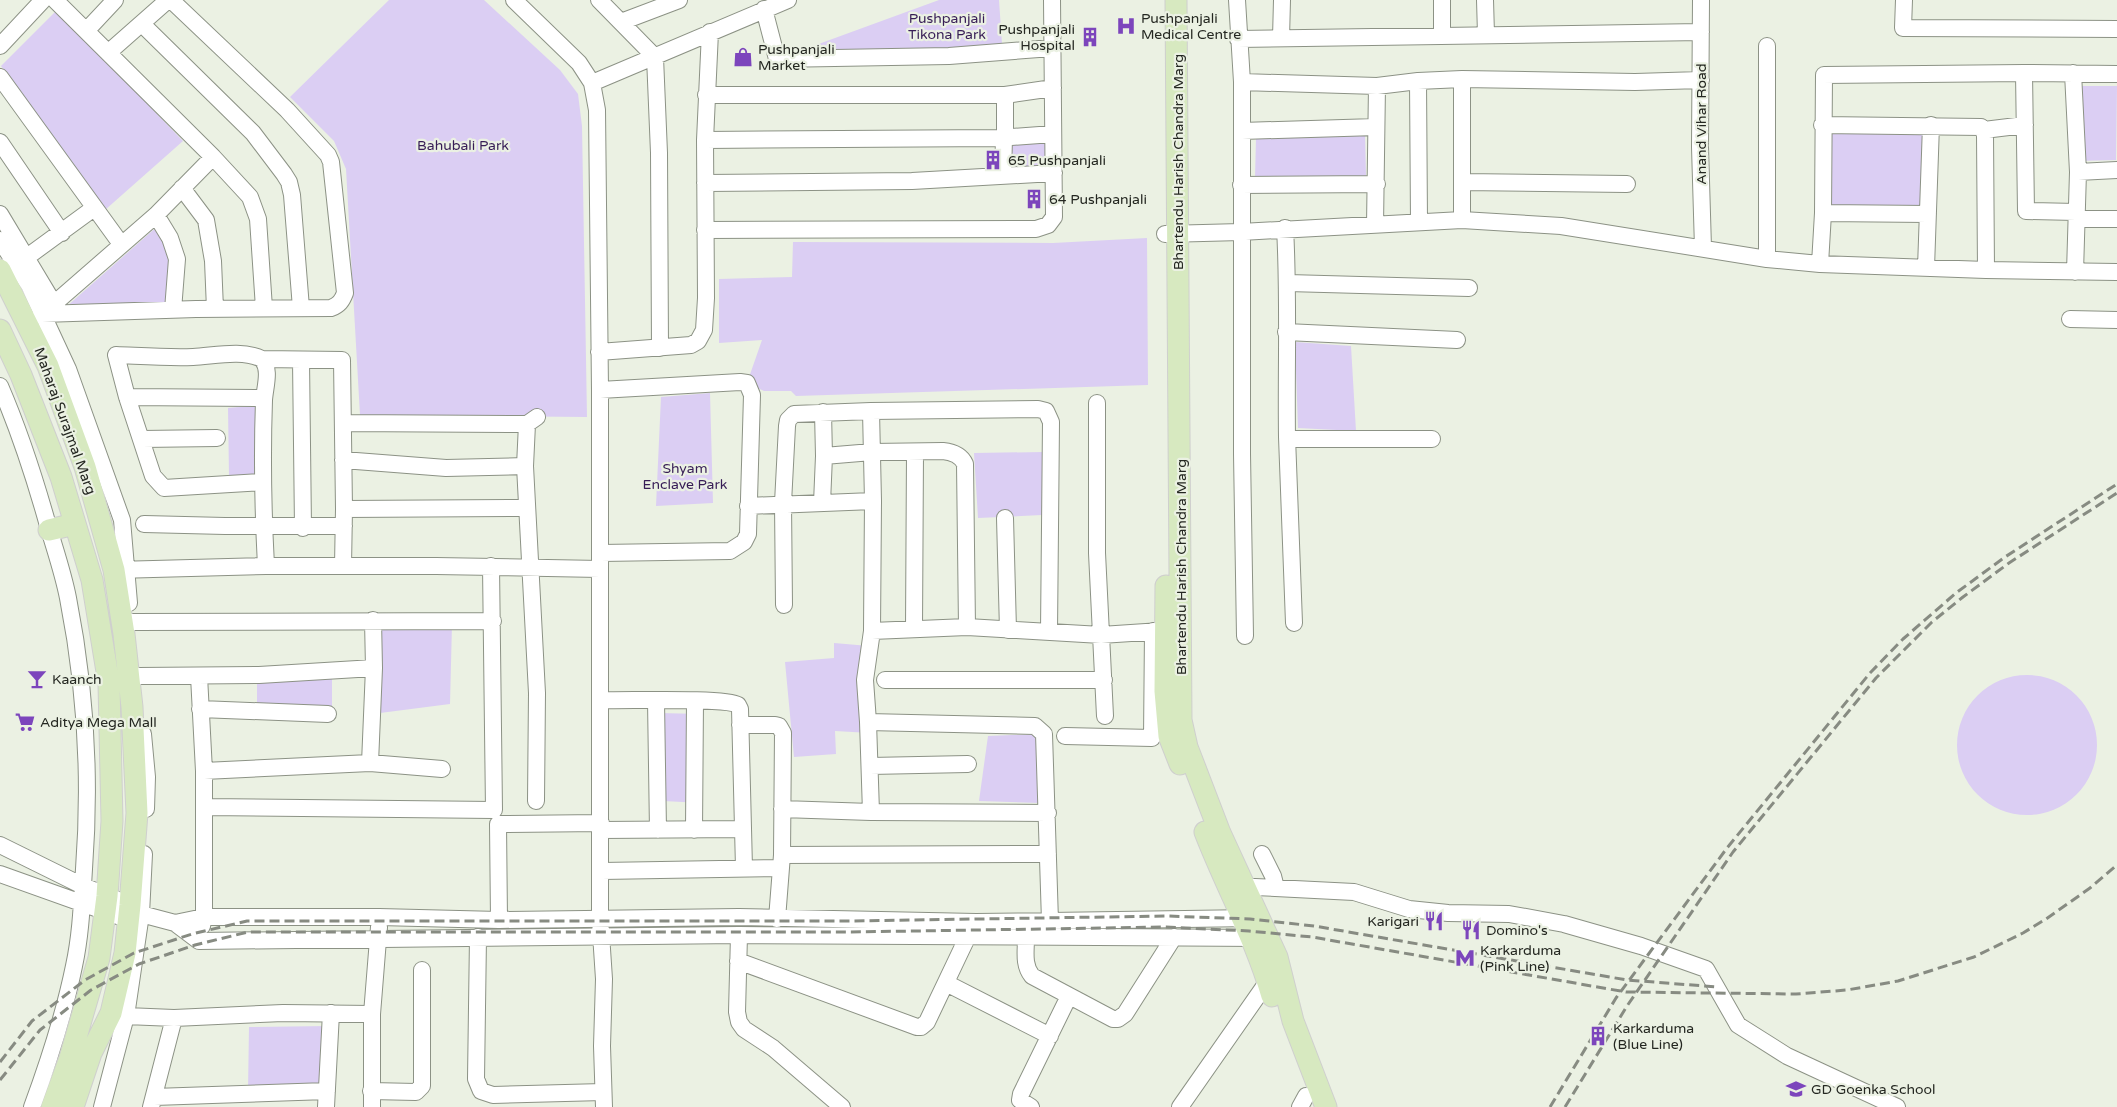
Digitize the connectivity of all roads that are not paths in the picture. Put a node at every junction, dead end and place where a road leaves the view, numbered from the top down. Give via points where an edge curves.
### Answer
1 (43, 0) edge
2 (55, 0) edge
3 (115, 0) edge
4 (169, 0) edge
5 (514, 0) edge
6 (599, 0) edge
7 (679, 0) edge
8 (788, 0) edge
9 (1052, 0) edge
10 (1164, 0) edge
11 (1176, 0) edge
12 (1237, 0) edge
13 (1282, 0) edge
14 (1442, 0) edge
15 (1485, 0) edge
16 (1701, 0) edge
17 (1904, 0) edge
18 (764, 9) junction
19 (621, 22) junction
20 (142, 24) junction
21 (2117, 29) edge
22 (86, 31) junction
23 (710, 32) junction
24 (1701, 32) junction
25 (1486, 34) junction
26 (1442, 36) junction
27 (1281, 38) junction
28 (1238, 39) junction
29 (0, 46) edge
30 (1767, 46) dead end
31 (1052, 48) junction
32 (109, 52) junction
33 (655, 58) junction
34 (2024, 73) junction
35 (2073, 73) junction
36 (2117, 74) edge
37 (0, 77) edge
38 (1462, 79) junction
39 (1700, 80) junction
40 (1418, 81) junction
41 (1242, 82) junction
42 (592, 84) junction
43 (1377, 86) junction
44 (1052, 88) junction
45 (706, 95) junction
46 (1005, 95) junction
47 (1822, 125) junction
48 (2025, 125) junction
49 (1930, 126) junction
50 (1376, 127) junction
51 (1984, 130) junction
52 (1242, 131) junction
53 (1053, 134) junction
54 (1004, 138) junction
55 (705, 140) junction
56 (0, 142) edge
57 (213, 157) junction
58 (2117, 170) edge
59 (2078, 172) junction
60 (1054, 173) junction
61 (1003, 176) junction
62 (1462, 182) junction
63 (705, 184) junction
64 (1377, 184) junction
65 (1627, 184) dead end
66 (1241, 185) junction
67 (182, 188) junction
68 (94, 208) junction
69 (1823, 212) junction
70 (0, 214) edge
71 (1928, 214) junction
72 (156, 215) junction
73 (2077, 215) junction
74 (2117, 218) edge
75 (1462, 220) junction
76 (1419, 222) junction
77 (1375, 225) junction
78 (1285, 228) junction
79 (705, 230) junction
80 (1241, 232) junction
81 (62, 233) junction
82 (1172, 233) junction
83 (0, 240) edge
84 (121, 244) junction
85 (1703, 248) junction
86 (27, 257) junction
87 (1767, 259) junction
88 (1820, 264) junction
89 (1926, 268) junction
90 (0, 270) edge
91 (1986, 270) junction
92 (2075, 272) junction
93 (2117, 272) edge
94 (1288, 283) junction
95 (1469, 288) dead end
96 (264, 308) junction
97 (301, 308) junction
98 (215, 309) junction
99 (173, 310) junction
100 (41, 313) junction
101 (2070, 319) dead end
102 (2117, 320) edge
103 (0, 330) edge
104 (1286, 332) junction
105 (1457, 340) dead end
106 (660, 348) junction
107 (599, 352) junction
108 (262, 359) junction
109 (301, 360) junction
110 (0, 386) edge
111 (600, 390) junction
112 (127, 397) junction
113 (264, 398) junction
114 (1096, 403) dead end
115 (871, 411) junction
116 (823, 412) junction
117 (343, 423) junction
118 (218, 438) dead end
119 (1288, 438) junction
120 (142, 439) junction
121 (1432, 439) dead end
122 (872, 452) junction
123 (914, 453) junction
124 (824, 456) junction
125 (343, 460) junction
126 (525, 466) junction
127 (262, 482) junction
128 (873, 501) junction
129 (783, 503) junction
130 (822, 503) junction
131 (748, 506) junction
132 (344, 508) junction
133 (527, 508) junction
134 (1005, 518) dead end
135 (75, 524) junction
136 (144, 524) dead end
137 (264, 526) junction
138 (344, 526) junction
139 (302, 528) junction
140 (49, 530) junction
141 (600, 561) junction
142 (266, 566) junction
143 (343, 566) junction
144 (491, 566) junction
145 (531, 566) junction
146 (119, 570) junction
147 (784, 605) dead end
148 (373, 620) junction
149 (492, 621) junction
150 (131, 622) junction
151 (1294, 623) dead end
152 (967, 627) junction
153 (914, 629) junction
154 (1008, 630) junction
155 (872, 631) junction
156 (1167, 631) junction
157 (1048, 632) junction
158 (1102, 635) junction
159 (1245, 636) dead end
160 (374, 668) junction
161 (138, 676) junction
162 (199, 676) junction
163 (885, 680) dead end
164 (1104, 680) junction
165 (601, 700) junction
166 (656, 701) junction
167 (695, 701) junction
168 (200, 709) junction
169 (328, 714) dead end
170 (1105, 716) dead end
171 (868, 722) junction
172 (740, 725) junction
173 (1065, 736) dead end
174 (370, 763) junction
175 (968, 764) dead end
176 (870, 766) junction
177 (442, 769) dead end
178 (204, 771) junction
179 (536, 801) dead end
180 (204, 808) junction
181 (782, 809) junction
182 (871, 812) junction
183 (1048, 813) junction
184 (601, 827) junction
185 (742, 829) junction
186 (658, 830) junction
187 (694, 830) junction
188 (0, 846) edge
189 (1048, 854) junction
190 (1262, 854) dead end
191 (781, 861) junction
192 (744, 868) junction
193 (602, 871) junction
194 (0, 874) edge
195 (83, 886) junction
196 (1276, 888) junction
197 (1237, 890) junction
198 (82, 904) junction
199 (106, 904) junction
200 (133, 913) junction
201 (204, 917) junction
202 (379, 917) junction
203 (1250, 918) junction
204 (600, 919) junction
205 (777, 919) junction
206 (499, 920) junction
207 (1050, 921) junction
208 (175, 924) junction
209 (739, 935) junction
210 (478, 937) junction
211 (601, 937) junction
212 (1174, 937) junction
213 (379, 938) junction
214 (967, 938) junction
215 (1026, 938) junction
216 (1259, 938) junction
217 (199, 941) junction
218 (738, 961) junction
219 (422, 970) dead end
220 (1268, 981) junction
221 (946, 983) junction
222 (1069, 996) junction
223 (331, 1013) junction
224 (372, 1014) junction
225 (126, 1016) junction
226 (174, 1018) junction
227 (1050, 1036) junction
228 (327, 1099) edge
229 (372, 1099) edge
230 (604, 1100) edge
231 (153, 1102) edge
232 (1305, 1103) edge
233 (1021, 1105) edge
234 (32, 1107) edge
235 (52, 1107) edge
236 (73, 1107) edge
237 (102, 1107) edge
238 (842, 1107) edge
239 (1180, 1107) edge
240 (1326, 1107) edge
241 (1897, 1107) edge

1 - 29 street
2 - 22 street
3 - 22 street
4 - 20 street
4 - 97 street via 293,116 331,162 345,293 332,308
5 - 42 street via 579,63
6 - 19 street
7 - 19 street
8 - 18 street
9 - 31 street
10 - 82 main road, Bhartendu Harish Chandra Marg
11 - 82 main road, Bhartendu Harish Chandra Marg
12 - 28 street
13 - 27 street
14 - 26 street
15 - 25 street
16 - 24 street, Anand Vihar Road
17 - 21 street via 1903,28
18 - 23 street
18 - 31 street via 777,59 948,56
19 - 33 street
20 - 32 street
20 - 97 street via 253,133 289,182
22 - 32 street
23 - 33 street
23 - 45 street
24 - 25 street
24 - 39 street, Anand Vihar Road
25 - 26 street
26 - 27 street
27 - 28 street
28 - 41 street
30 - 87 street
31 - 44 street
32 - 57 street
33 - 42 street
33 - 106 street via 660,153
34 - 35 street
34 - 47 street via 1824,75
34 - 48 street
35 - 36 street
35 - 59 street
37 - 68 street
38 - 39 street
38 - 40 street
38 - 62 street
39 - 85 street, Anand Vihar Road
40 - 43 street
40 - 76 street
41 - 43 street
41 - 52 street
42 - 107 street via 597,110
43 - 50 street
44 - 46 street
44 - 53 street
45 - 46 street
45 - 55 street
46 - 54 street
47 - 49 street
47 - 69 street
48 - 51 street
48 - 73 street via 2026,210
49 - 51 street via 1976,126
49 - 71 street
50 - 52 street
50 - 64 street
51 - 91 street
52 - 66 street
53 - 54 street
53 - 60 street
54 - 55 street
54 - 61 street
55 - 63 street
56 - 81 street
57 - 67 street
57 - 96 street via 238,182 255,208
58 - 59 street
59 - 73 street
60 - 61 street
60 - 79 street via 1054,217 1048,225 1036,229
61 - 63 street via 912,181
62 - 65 street
62 - 75 street
63 - 79 street
64 - 66 street
64 - 77 street
66 - 80 street
67 - 72 street
67 - 98 street via 206,220 213,261
68 - 81 street
68 - 84 street
69 - 71 street
69 - 88 street
70 - 86 street
71 - 89 street
72 - 84 street
72 - 99 street via 170,238 177,259
73 - 74 street
73 - 92 street
75 - 76 street
75 - 85 street via 1562,226
76 - 77 street
77 - 78 street
78 - 80 street
78 - 94 street
79 - 106 street via 706,298 702,336 692,345
80 - 82 street
80 - 159 street
81 - 86 street
82 - 156 main road, Bhartendu Harish Chandra Marg
83 - 100 street via 29,285
84 - 100 street
85 - 87 street
86 - 100 street
87 - 88 street
88 - 89 street
89 - 91 street
90 - 100 main road, Maharaj Surajmal Marg
91 - 92 street
92 - 93 street
94 - 95 street
94 - 104 street
96 - 97 street
96 - 98 street
98 - 99 street
99 - 100 street
100 - 146 main road, Maharaj Surajmal Marg via 48,366
101 - 102 street
103 - 135 main road, Maharaj Surajmal Marg via 25,384
104 - 105 street
104 - 119 street
106 - 107 street
107 - 111 street
108 - 109 street
108 - 112 street via 243,354 116,356
108 - 113 street via 267,367
109 - 117 street via 342,360
109 - 139 street
110 - 140 street
111 - 131 street via 747,383 752,395
111 - 141 street
112 - 113 street
112 - 120 street
113 - 127 street
114 - 158 street
115 - 116 street
115 - 122 street
115 - 157 street via 1046,410 1051,422
116 - 124 street
116 - 129 street via 801,412 788,420
117 - 125 street
117 - 126 street via 532,420
118 - 120 street
119 - 121 street
119 - 151 street
120 - 127 street via 153,476 164,488
122 - 123 street
122 - 124 street
122 - 128 street
123 - 152 street via 950,452 963,459 965,464
123 - 153 street
124 - 130 street
125 - 126 street via 446,468
125 - 132 street
126 - 133 street
127 - 137 street
128 - 130 street
128 - 155 street
129 - 130 street
129 - 131 street
129 - 147 street
131 - 141 street via 748,534 744,542 730,551
132 - 133 street
132 - 138 street
133 - 145 street
134 - 154 street
135 - 140 main road
135 - 199 main road, Maharaj Surajmal Marg via 92,580 109,684 112,821
136 - 137 street
137 - 139 street
137 - 142 street
138 - 139 street
138 - 143 street
140 - 195 street via 68,596 86,727 87,828
141 - 145 street
141 - 165 street
142 - 143 street
142 - 146 street
143 - 144 street
144 - 145 street
144 - 149 street
145 - 179 street via 537,693
146 - 150 street
146 - 200 main road, Maharaj Surajmal Marg via 137,814
148 - 149 street
148 - 150 street
148 - 160 street
149 - 180 street via 494,810
150 - 161 street
152 - 153 street
152 - 154 street
153 - 155 street
154 - 157 street
155 - 171 street via 866,680
156 - 158 street
156 - 173 street via 1152,738
156 - 197 main road, Bhartendu Harish Chandra Marg via 1187,746 1220,833
157 - 158 street
158 - 164 street
160 - 162 street
160 - 174 street
161 - 162 street
161 - 200 street via 147,777
162 - 168 street
163 - 164 street
164 - 170 street
165 - 166 street
165 - 184 street
166 - 167 street
166 - 186 street
167 - 172 street via 734,703 740,709
167 - 187 street
168 - 169 street
168 - 178 street
171 - 176 street
171 - 183 street via 1035,726 1044,734
172 - 181 street via 768,723 782,729
172 - 185 street
174 - 177 street
174 - 178 street
175 - 176 street
176 - 182 street
178 - 180 street
180 - 201 street
181 - 182 street
181 - 191 street
182 - 183 street
183 - 189 street
184 - 186 street
184 - 193 street
184 - 206 street via 498,824
185 - 187 street
185 - 192 street
186 - 187 street
188 - 195 street
189 - 191 street
189 - 207 street
190 - 196 street
191 - 192 street
191 - 205 street
192 - 193 street
193 - 204 street
194 - 198 street
195 - 198 street
195 - 199 street
196 - 197 street
196 - 241 street via 1354,892 1409,909 1509,914 1574,927 1688,962 1706,969 1738,1025 1788,1056
197 - 203 main road, Bhartendu Harish Chandra Marg
198 - 199 street
198 - 234 street via 74,965 56,1039
199 - 200 street
199 - 235 main road, Maharaj Surajmal Marg via 99,958
200 - 208 street
200 - 225 street
200 - 236 main road, Maharaj Surajmal Marg via 111,1012
201 - 202 street
201 - 208 street
201 - 217 street
202 - 206 street
202 - 213 street
203 - 207 street
203 - 216 main road, Bhartendu Harish Chandra Marg
204 - 205 street
204 - 206 street
204 - 211 street
205 - 207 street
208 - 217 street
209 - 211 street
209 - 214 street
209 - 218 street
210 - 211 street
210 - 213 street
210 - 230 street via 476,1079 481,1091 493,1095
211 - 230 street
212 - 215 street
212 - 216 street
212 - 222 street via 1122,1016 1113,1019
213 - 217 street
213 - 224 street
214 - 215 street
214 - 221 street
215 - 222 street via 1027,970
216 - 220 main road, Bhartendu Harish Chandra Marg
216 - 240 main road, Bhartendu Harish Chandra Marg via 1277,957 1293,1021
218 - 221 street via 917,1027 927,1022
218 - 238 street via 738,1022
219 - 229 street via 422,1086 416,1092
220 - 232 main road, Bhartendu Harish Chandra Marg
220 - 239 street
221 - 227 street
222 - 227 street
223 - 224 street
223 - 226 street
223 - 228 street
224 - 229 street
225 - 226 street
225 - 237 street
226 - 231 street
227 - 233 street via 1021,1094
228 - 231 street

